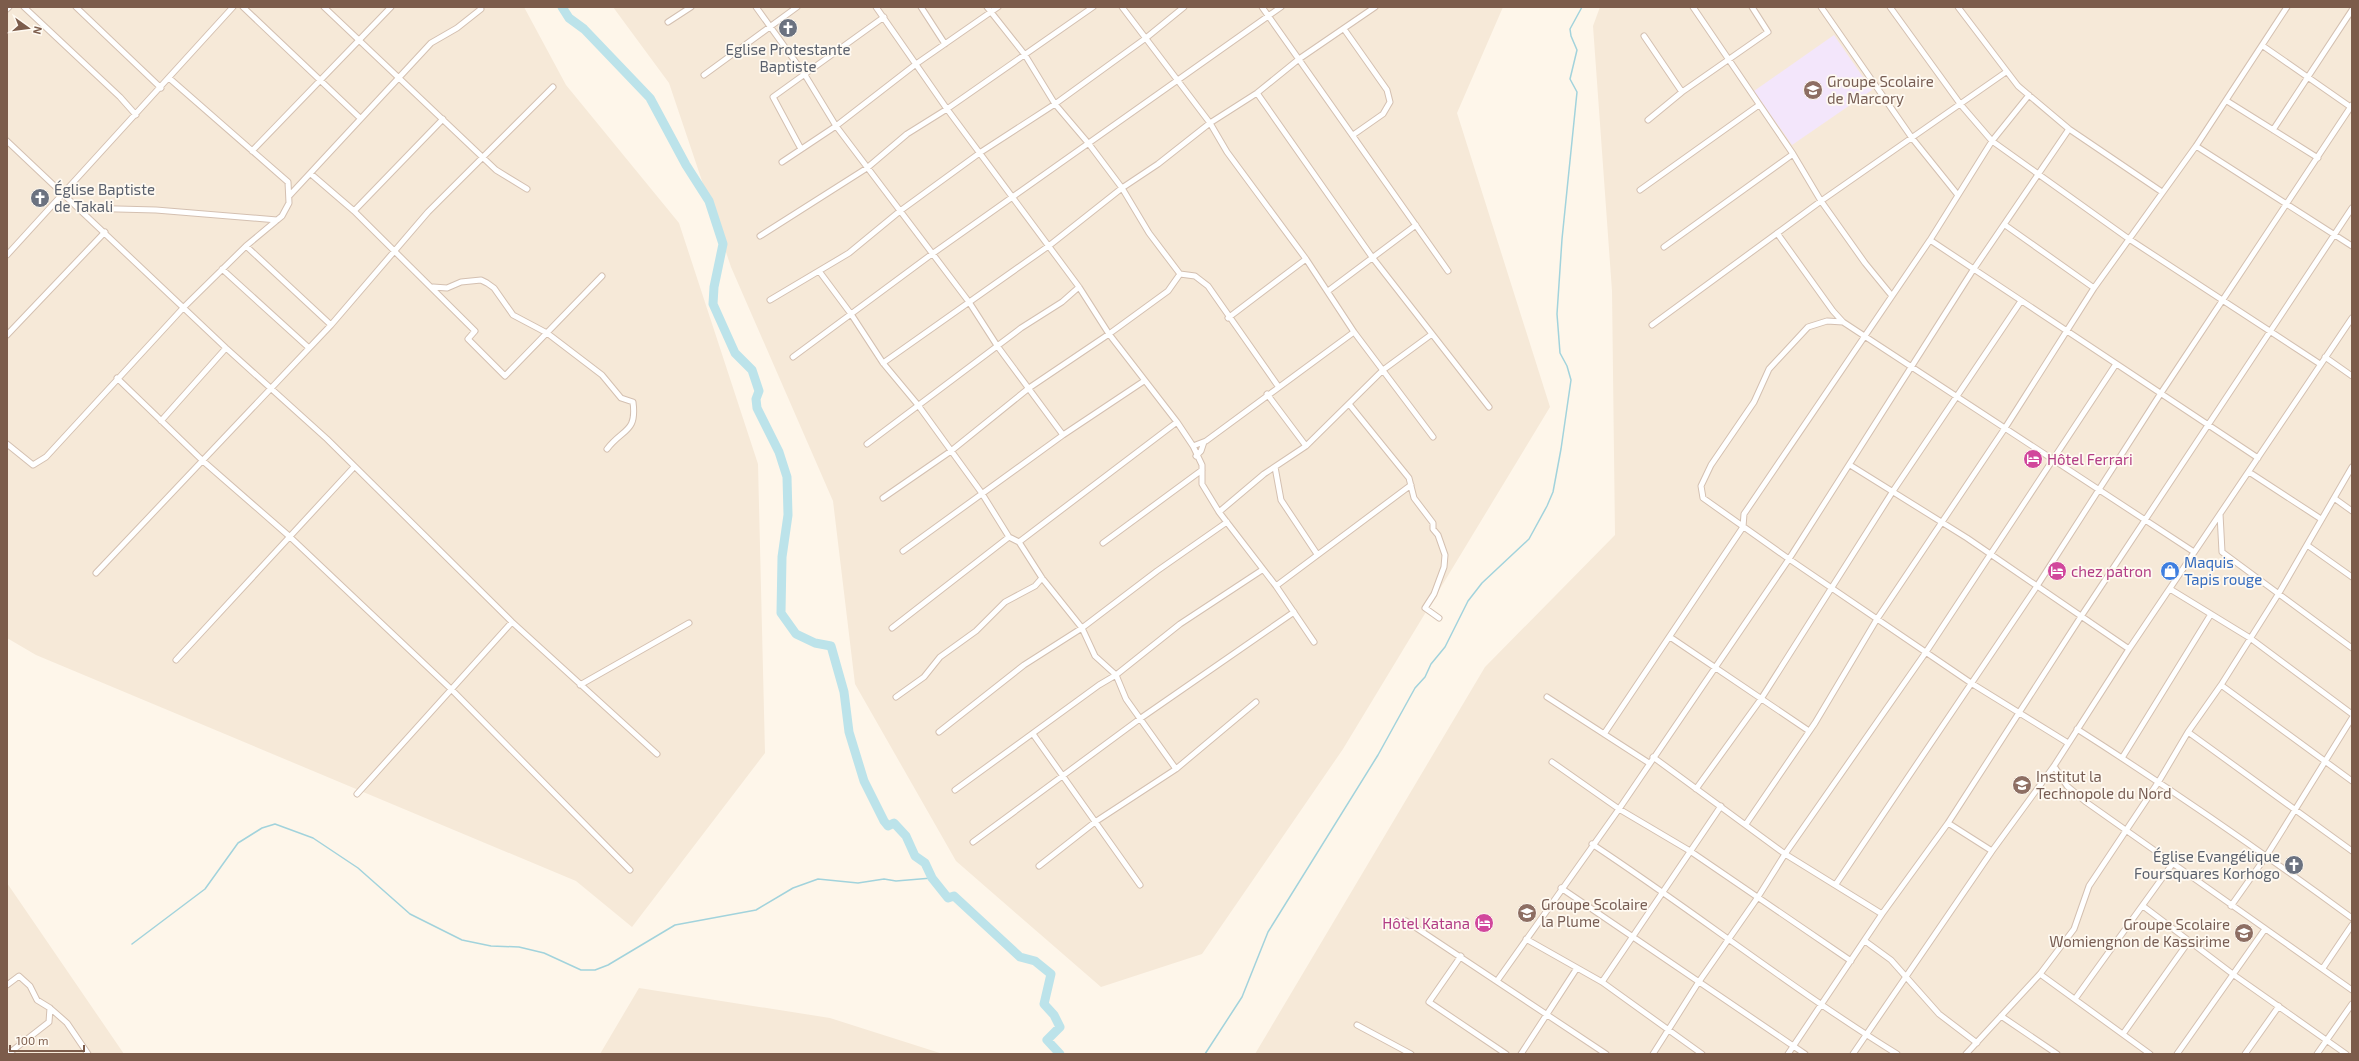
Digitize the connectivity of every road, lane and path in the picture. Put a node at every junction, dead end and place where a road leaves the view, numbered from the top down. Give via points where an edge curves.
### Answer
1 (24, 7) edge
2 (76, 7) edge
3 (233, 7) edge
4 (243, 7) edge
5 (324, 7) edge
6 (391, 7) edge
7 (480, 7) edge
8 (691, 7) edge
9 (756, 7) edge
10 (797, 7) edge
11 (876, 7) edge
12 (921, 7) edge
13 (986, 7) edge
14 (998, 7) edge
15 (1093, 7) edge
16 (1122, 7) edge
17 (1184, 7) edge
18 (1262, 7) edge
19 (1281, 7) edge
20 (1374, 7) edge
21 (1693, 7) edge
22 (1752, 7) edge
23 (1821, 7) edge
24 (1890, 7) edge
25 (1958, 7) edge
26 (2287, 7) edge
27 (2352, 10) edge
28 (990, 13) junction
29 (1268, 16) junction
30 (884, 18) junction
31 (668, 22) dead end
32 (769, 26) junction
33 (1344, 29) junction
34 (1644, 36) dead end
35 (1146, 38) junction
36 (360, 41) junction
37 (945, 44) junction
38 (2263, 46) junction
39 (1025, 55) junction
40 (1298, 59) junction
41 (1729, 60) junction
42 (916, 64) junction
43 (2006, 72) junction
44 (805, 75) junction
45 (704, 76) dead end
46 (2308, 77) junction
47 (169, 78) junction
48 (398, 78) junction
49 (322, 80) junction
50 (1178, 80) junction
51 (553, 87) dead end
52 (161, 88) junction
53 (1682, 92) junction
54 (1257, 93) junction
55 (2029, 95) junction
56 (2227, 101) junction
57 (1055, 104) junction
58 (1759, 105) junction
59 (1961, 105) junction
60 (2352, 107) edge
61 (947, 109) junction
62 (136, 114) junction
63 (360, 118) junction
64 (442, 119) junction
65 (1648, 120) dead end
66 (1210, 123) junction
67 (836, 126) junction
68 (2070, 129) junction
69 (2273, 130) junction
70 (1353, 135) junction
71 (1912, 138) junction
72 (7, 141) edge
73 (1992, 141) junction
74 (1089, 144) junction
75 (2196, 146) junction
76 (801, 149) junction
77 (252, 151) junction
78 (981, 152) junction
79 (1793, 154) junction
80 (484, 158) junction
81 (2318, 158) junction
82 (782, 162) dead end
83 (867, 168) junction
84 (311, 174) junction
85 (2040, 174) junction
86 (1122, 188) junction
87 (527, 189) dead end
88 (1640, 190) dead end
89 (2162, 192) junction
90 (63, 194) junction
91 (1957, 194) junction
92 (290, 195) junction
93 (1013, 198) junction
94 (1821, 201) junction
95 (2288, 203) junction
96 (79, 208) junction
97 (2352, 208) edge
98 (354, 211) junction
99 (900, 211) junction
100 (277, 220) junction
101 (1416, 225) junction
102 (2005, 225) junction
103 (105, 232) junction
104 (1777, 233) junction
105 (2334, 234) junction
106 (760, 236) dead end
107 (2129, 239) junction
108 (1930, 240) junction
109 (1050, 245) junction
110 (246, 246) junction
111 (1664, 246) dead end
112 (2352, 246) edge
113 (395, 252) junction
114 (932, 254) junction
115 (7, 255) edge
116 (1372, 257) junction
117 (1306, 259) junction
118 (222, 269) junction
119 (819, 270) junction
120 (1973, 270) junction
121 (1448, 271) dead end
122 (1180, 274) junction
123 (602, 276) dead end
124 (433, 287) junction
125 (1079, 287) junction
126 (2094, 288) junction
127 (1328, 291) junction
128 (1892, 296) junction
129 (770, 300) dead end
130 (2021, 301) junction
131 (2223, 301) junction
132 (969, 302) junction
133 (184, 307) junction
134 (851, 314) junction
135 (1228, 318) junction
136 (2352, 318) edge
137 (1844, 322) junction
138 (331, 325) junction
139 (1652, 325) dead end
140 (1354, 332) junction
141 (2067, 332) junction
142 (2269, 332) junction
143 (547, 333) junction
144 (1109, 334) junction
145 (1432, 334) junction
146 (7, 335) edge
147 (1865, 336) junction
148 (998, 346) junction
149 (226, 348) junction
150 (309, 348) junction
151 (793, 357) dead end
152 (2325, 357) junction
153 (883, 363) junction
154 (2116, 364) junction
155 (2320, 364) junction
156 (1911, 367) junction
157 (1383, 370) junction
158 (2352, 376) edge
159 (117, 378) junction
160 (1144, 381) junction
161 (1278, 386) junction
162 (272, 388) junction
163 (1029, 388) junction
164 (2161, 393) junction
165 (1267, 394) junction
166 (1957, 397) junction
167 (1349, 404) junction
168 (918, 405) junction
169 (1489, 407) dead end
170 (161, 421) junction
171 (1177, 422) junction
172 (2208, 424) junction
173 (2005, 428) junction
174 (1063, 435) junction
175 (1433, 437) dead end
176 (1204, 442) junction
177 (7, 444) edge
178 (867, 444) dead end
179 (1193, 446) junction
180 (1306, 446) junction
181 (607, 450) dead end
182 (951, 451) junction
183 (1196, 456) junction
184 (2258, 458) junction
185 (2053, 460) junction
186 (203, 461) junction
187 (1850, 465) junction
188 (354, 467) junction
189 (1275, 467) junction
190 (2352, 468) edge
191 (1202, 470) junction
192 (2249, 472) junction
193 (1411, 485) junction
194 (2098, 490) junction
195 (1893, 491) junction
196 (982, 492) junction
197 (882, 498) dead end
198 (2334, 498) junction
199 (2352, 511) edge
200 (1219, 512) junction
201 (2220, 514) junction
202 (2321, 519) junction
203 (2144, 520) junction
204 (1227, 522) junction
205 (1942, 522) junction
206 (1743, 527) junction
207 (289, 536) junction
208 (1009, 537) junction
209 (1019, 542) junction
210 (1103, 543) dead end
211 (2307, 545) junction
212 (903, 551) dead end
213 (2194, 552) junction
214 (1990, 553) junction
215 (1317, 554) junction
216 (1789, 559) junction
217 (1262, 570) junction
218 (96, 573) dead end
219 (2352, 577) edge
220 (1042, 578) junction
221 (1276, 586) junction
222 (2037, 586) junction
223 (1831, 588) junction
224 (2170, 589) junction
225 (2279, 593) junction
226 (1294, 612) junction
227 (2211, 614) junction
228 (2082, 615) junction
229 (1439, 618) dead end
230 (1877, 619) junction
231 (512, 622) junction
232 (689, 623) dead end
233 (892, 628) dead end
234 (1082, 628) junction
235 (1670, 637) junction
236 (2250, 638) junction
237 (1314, 642) dead end
238 (2129, 648) junction
239 (2352, 648) edge
240 (1926, 652) junction
241 (176, 660) dead end
242 (1715, 668) junction
243 (1116, 675) junction
244 (1972, 683) junction
245 (580, 685) junction
246 (2221, 685) junction
247 (452, 690) junction
248 (896, 697) dead end
249 (1547, 697) dead end
250 (1761, 699) junction
251 (1256, 702) dead end
252 (2018, 713) junction
253 (2352, 714) edge
254 (1141, 718) junction
255 (2352, 718) edge
256 (2077, 729) junction
257 (1809, 731) junction
258 (939, 732) dead end
259 (2188, 732) junction
260 (1033, 734) junction
261 (1604, 734) junction
262 (2068, 743) junction
263 (657, 754) dead end
264 (1653, 757) junction
265 (2122, 758) junction
266 (1552, 762) dead end
267 (2324, 762) junction
268 (1649, 763) junction
269 (2054, 766) junction
270 (1176, 769) junction
271 (1063, 776) junction
272 (2159, 781) junction
273 (2352, 782) edge
274 (1696, 789) junction
275 (955, 790) dead end
276 (357, 794) dead end
277 (1721, 806) junction
278 (1619, 809) junction
279 (2295, 809) junction
280 (1095, 822) junction
281 (1948, 823) junction
282 (1746, 824) junction
283 (2126, 830) junction
284 (973, 842) dead end
285 (1592, 844) junction
286 (1690, 851) junction
287 (1992, 851) junction
288 (2352, 851) edge
289 (1785, 854) junction
290 (2267, 855) junction
291 (2173, 863) junction
292 (1038, 866) dead end
293 (630, 870) dead end
294 (1836, 884) junction
295 (1140, 885) dead end
296 (1561, 888) junction
297 (1664, 891) junction
298 (1758, 897) junction
299 (2143, 906) junction
300 (2231, 906) junction
301 (1882, 914) junction
302 (2352, 918) edge
303 (1406, 921) dead end
304 (2352, 925) edge
305 (2265, 929) junction
306 (1633, 937) junction
307 (1526, 939) junction
308 (1729, 939) junction
309 (1865, 941) junction
310 (2188, 941) junction
311 (1461, 956) junction
312 (1850, 961) junction
313 (1577, 968) junction
314 (2323, 968) junction
315 (2040, 974) junction
316 (1906, 975) junction
317 (2234, 975) junction
318 (1497, 981) junction
319 (1602, 982) junction
320 (1698, 983) junction
321 (7, 985) edge
322 (2352, 990) edge
323 (2075, 999) junction
324 (1821, 1003) junction
325 (2352, 1004) edge
326 (2279, 1006) junction
327 (50, 1008) junction
328 (1548, 1014) junction
329 (2002, 1016) junction
330 (1357, 1025) dead end
331 (1667, 1031) junction
332 (2123, 1034) junction
333 (1866, 1035) junction
334 (2326, 1040) junction
335 (1977, 1043) junction
336 (1793, 1046) junction
337 (8, 1054) edge
338 (88, 1054) edge
339 (1411, 1054) edge
340 (1506, 1054) edge
341 (1521, 1054) edge
342 (1606, 1054) edge
343 (1653, 1054) edge
344 (1702, 1054) edge
345 (1788, 1054) edge
346 (1805, 1054) edge
347 (1853, 1054) edge
348 (1897, 1054) edge
349 (1966, 1054) edge
350 (2057, 1054) edge
351 (2150, 1054) edge
352 (2177, 1054) edge
353 (2245, 1054) edge
354 (2317, 1054) edge
355 (2346, 1054) edge

1 - 62 street
2 - 52 street
3 - 47 street
4 - 49 street
5 - 36 street
6 - 36 street
7 - 48 street via 481,9 470,18 431,43
8 - 31 street
9 - 32 street
10 - 32 street
11 - 30 street
12 - 37 street
13 - 28 street
14 - 28 street
15 - 39 street
16 - 35 street
17 - 35 street
18 - 29 street
19 - 29 street
20 - 33 street
21 - 41 street
22 - 41 street via 1768,32
23 - 71 street
24 - 59 street
25 - 43 street
26 - 38 street
27 - 46 street
28 - 37 street
28 - 39 street
29 - 40 street
29 - 50 street
30 - 42 street
30 - 44 street
32 - 44 street
32 - 45 street
33 - 40 street
33 - 70 street via 1387,90 1390,102 1383,114
34 - 53 street
35 - 50 street
35 - 57 street
36 - 48 street
36 - 49 street
37 - 42 street
38 - 46 street
38 - 56 street
39 - 57 street
39 - 61 street
40 - 54 street
40 - 70 street
41 - 53 street
41 - 58 street
42 - 61 street
42 - 67 street
43 - 55 street
43 - 59 street
44 - 67 street
44 - 76 street via 773,97
46 - 60 street
46 - 69 street
47 - 52 street
47 - 77 street
48 - 63 street
48 - 64 street
49 - 63 street
49 - 77 street
50 - 66 street
50 - 74 street
51 - 80 street
52 - 62 street
53 - 65 street
54 - 66 street
54 - 116 street
55 - 68 street
55 - 73 street
56 - 69 street
56 - 75 street
57 - 74 street
57 - 78 street
58 - 79 street
58 - 88 street
59 - 71 street
59 - 73 street
60 - 81 street
61 - 78 street
61 - 83 street via 907,134
62 - 90 street
63 - 84 street
64 - 80 street
64 - 98 street
66 - 86 street via 1158,164
66 - 117 street via 1226,152
67 - 76 street
67 - 83 street
68 - 85 street
68 - 89 street
69 - 81 street
70 - 101 street
71 - 91 street
71 - 94 street
72 - 90 street
73 - 85 street
73 - 91 street
74 - 86 street
74 - 93 street
75 - 89 street
75 - 95 street
76 - 82 street
77 - 92 street via 288,182
78 - 93 street
78 - 99 street
79 - 94 street
79 - 111 street
80 - 87 street via 496,170
80 - 113 street via 428,212
81 - 95 street
83 - 99 street
83 - 106 street
84 - 92 street
84 - 98 street
85 - 102 street
85 - 107 street
86 - 109 street
86 - 122 street via 1149,233
89 - 107 street
90 - 96 street
90 - 115 street
91 - 108 street
92 - 100 street via 289,203
93 - 109 street
93 - 114 street
94 - 104 street
94 - 128 street
95 - 105 street
95 - 131 street
96 - 100 street via 156,210
96 - 103 street
97 - 105 street
98 - 113 street
99 - 114 street
99 - 119 street via 849,253
100 - 110 street
101 - 116 street
101 - 121 street
102 - 120 street
102 - 126 street
103 - 133 street
103 - 146 street
104 - 137 street via 1833,311
104 - 139 street
105 - 112 street
105 - 142 street
107 - 126 street
107 - 131 street
108 - 120 street
108 - 128 street
109 - 125 street
109 - 132 street
110 - 118 street
110 - 138 street
113 - 124 street
113 - 138 street
114 - 132 street
114 - 134 street
116 - 127 street
116 - 145 street
117 - 127 street
117 - 135 street
118 - 133 street
118 - 150 street
119 - 129 street
119 - 134 street
120 - 130 street
120 - 156 street
122 - 135 street via 1202,279
122 - 144 street via 1168,291
123 - 143 street
124 - 143 street via 447,288 461,282 481,280 494,288 513,315
124 - 143 street via 475,331 468,339 506,376
125 - 144 street
125 - 148 street via 1062,302
126 - 141 street
127 - 140 street
128 - 147 street
130 - 141 street
130 - 166 street
131 - 142 street
131 - 164 street
132 - 148 street
132 - 153 street
133 - 149 street
133 - 159 street
134 - 151 street
134 - 153 street
135 - 161 street
136 - 152 street
137 - 147 street
137 - 206 street via 1827,321 1808,327 1769,369 1754,402 1710,466 1701,486 1703,498
138 - 150 street
140 - 157 street
140 - 161 street
141 - 154 street
141 - 173 street
142 - 155 street
142 - 172 street
143 - 181 street via 602,375 621,398 633,402 633,425 616,438
144 - 160 street
144 - 163 street
145 - 157 street
145 - 169 street
147 - 156 street
147 - 206 street via 1744,514
148 - 163 street
148 - 168 street
149 - 162 street
149 - 170 street
150 - 162 street
152 - 155 street
152 - 158 street
153 - 168 street
154 - 164 street
154 - 185 street
155 - 184 street
156 - 166 street
156 - 187 street
157 - 167 street
157 - 175 street
159 - 170 street
159 - 177 street via 46,457 33,466
160 - 171 street
160 - 174 street
161 - 165 street
162 - 186 street
162 - 188 street
163 - 174 street
163 - 182 street
164 - 172 street
164 - 194 street
165 - 176 street
165 - 180 street
166 - 173 street
166 - 195 street
167 - 180 street
167 - 193 street via 1410,478
168 - 178 street
168 - 182 street
170 - 186 street
171 - 179 street
171 - 209 street
172 - 184 street
172 - 203 street
173 - 185 street
173 - 205 street
174 - 196 street
176 - 179 street
176 - 183 street
179 - 183 street
180 - 189 street
182 - 196 street
182 - 197 street
183 - 191 street
184 - 192 street
185 - 194 street
185 - 214 street
186 - 207 street
186 - 218 street
187 - 195 street
187 - 216 street
188 - 207 street
188 - 231 street
189 - 200 street
189 - 215 street via 1281,500
190 - 198 street
191 - 200 street via 1202,484
191 - 210 street
192 - 201 street
192 - 202 street
193 - 215 street
193 - 229 street via 1414,498 1433,523 1433,529 1438,535 1445,555 1442,574 1425,608
194 - 203 street
194 - 222 street
195 - 205 street
195 - 223 street
196 - 208 street
196 - 212 street
198 - 199 street
198 - 202 street
200 - 204 street
201 - 213 street
201 - 225 street via 2222,552
202 - 211 street
203 - 213 street
203 - 228 street
204 - 217 street
204 - 234 street
205 - 214 street
205 - 230 street
206 - 216 street
206 - 235 street
207 - 241 street
207 - 247 street
208 - 209 street
208 - 233 street
209 - 220 street
211 - 219 street
211 - 225 street
213 - 224 street
214 - 222 street
214 - 240 street
215 - 221 street
216 - 223 street
216 - 242 street
217 - 221 street
217 - 243 street via 1180,624
220 - 234 street
220 - 248 street via 1035,586 1005,602 976,631 940,657 924,677
221 - 226 street
222 - 228 street
222 - 244 street
223 - 230 street
223 - 250 street
224 - 227 street
224 - 238 street
225 - 236 street
225 - 239 street
226 - 237 street
226 - 254 street
227 - 236 street
227 - 265 street
228 - 238 street
228 - 252 street
230 - 240 street
230 - 257 street
231 - 245 street
231 - 247 street
232 - 245 street
234 - 243 street via 1095,656
234 - 258 street via 1024,665
235 - 242 street
235 - 261 street
236 - 246 street
236 - 253 street
238 - 256 street
240 - 244 street
240 - 289 street
242 - 250 street
242 - 264 street
243 - 254 street via 1126,699
243 - 260 street
244 - 252 street
244 - 294 street
245 - 263 street
246 - 259 street
246 - 267 street
247 - 276 street
247 - 293 street
249 - 261 street
250 - 257 street
250 - 274 street
251 - 270 street
252 - 262 street
252 - 281 street
254 - 270 street
254 - 271 street
255 - 267 street
256 - 262 street
256 - 265 street
257 - 282 street
259 - 272 street
259 - 279 street
260 - 271 street
260 - 275 street
261 - 268 street
262 - 269 street
264 - 268 street
264 - 274 street
265 - 272 street
266 - 278 street
267 - 273 street
267 - 279 street
268 - 278 street
269 - 283 street via 2067,786
269 - 287 street
270 - 280 street
271 - 280 street
271 - 284 street
272 - 283 street
272 - 290 street
274 - 277 street
277 - 282 street
277 - 286 street
278 - 285 street
278 - 286 street
279 - 288 street
279 - 290 street
280 - 292 street
280 - 295 street
281 - 287 street
281 - 301 street
282 - 289 street
283 - 291 street
283 - 315 street via 2089,886 2074,929
285 - 296 street
285 - 297 street
286 - 297 street
286 - 298 street
287 - 316 street
289 - 294 street
289 - 298 street
290 - 300 street
290 - 302 street
291 - 299 street
291 - 300 street
294 - 301 street
296 - 306 street
296 - 307 street
297 - 306 street
297 - 308 street
298 - 308 street
298 - 312 street
299 - 310 street
299 - 323 street
300 - 305 street
301 - 309 street
303 - 311 street
304 - 314 street
305 - 314 street
305 - 317 street
306 - 319 street
306 - 320 street
307 - 313 street
307 - 318 street
308 - 320 street
308 - 324 street
309 - 312 street
309 - 316 street
310 - 317 street
310 - 332 street
311 - 318 street
311 - 340 street via 1429,1002
312 - 324 street
313 - 319 street
313 - 328 street
314 - 322 street
315 - 323 street
315 - 329 street
316 - 333 street
316 - 335 street via 1939,1014
317 - 326 street
317 - 352 street
318 - 328 street
319 - 331 street
320 - 331 street
320 - 336 street
321 - 327 street via 19,976 30,986 37,1000
323 - 332 street
324 - 333 street
324 - 336 street
325 - 334 street
326 - 334 street
326 - 353 street
327 - 337 street via 49,1022
327 - 338 street via 67,1023
328 - 341 street
328 - 342 street
329 - 335 street
329 - 350 street
330 - 339 street
331 - 343 street
331 - 344 street
332 - 351 street
333 - 347 street
333 - 348 street
334 - 354 street
334 - 355 street
335 - 349 street
336 - 345 street
336 - 346 street

